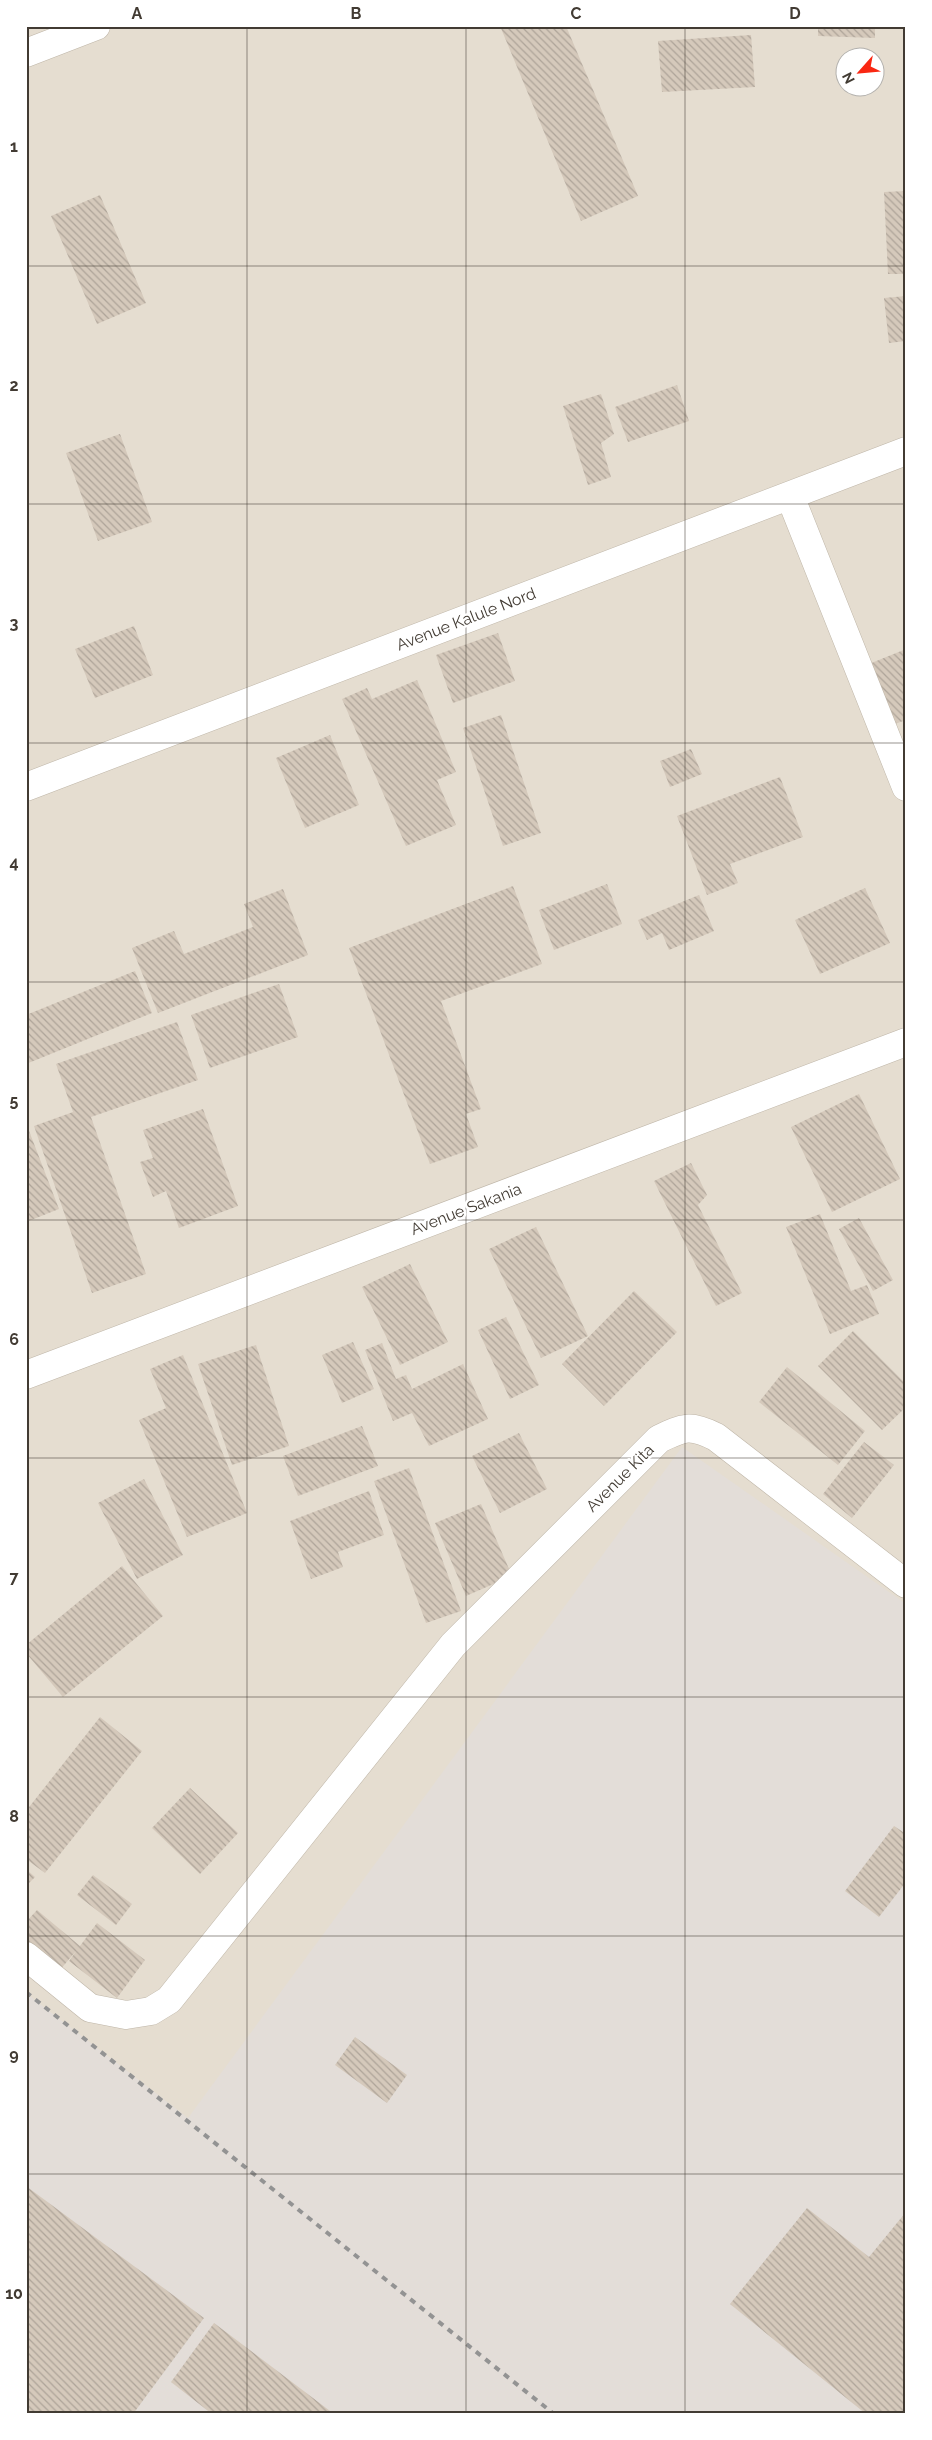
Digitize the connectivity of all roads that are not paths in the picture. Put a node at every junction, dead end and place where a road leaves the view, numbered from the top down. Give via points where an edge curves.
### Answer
1 (96, 26) edge
2 (26, 53) edge
3 (906, 452) edge
4 (790, 496) junction
5 (906, 786) edge
6 (26, 787) edge
7 (906, 1042) edge
8 (26, 1375) edge
9 (906, 1584) edge
10 (26, 1956) edge

1 - 2 street
3 - 4 street, Avenue Kalule Nord
4 - 5 street
4 - 6 street, Avenue Kalule Nord
7 - 8 street, Avenue Sakania
9 - 10 street, Avenue Kita via 716,1437 684,1427 659,1439 453,1645 169,2000 151,2011 126,2015 90,2008

